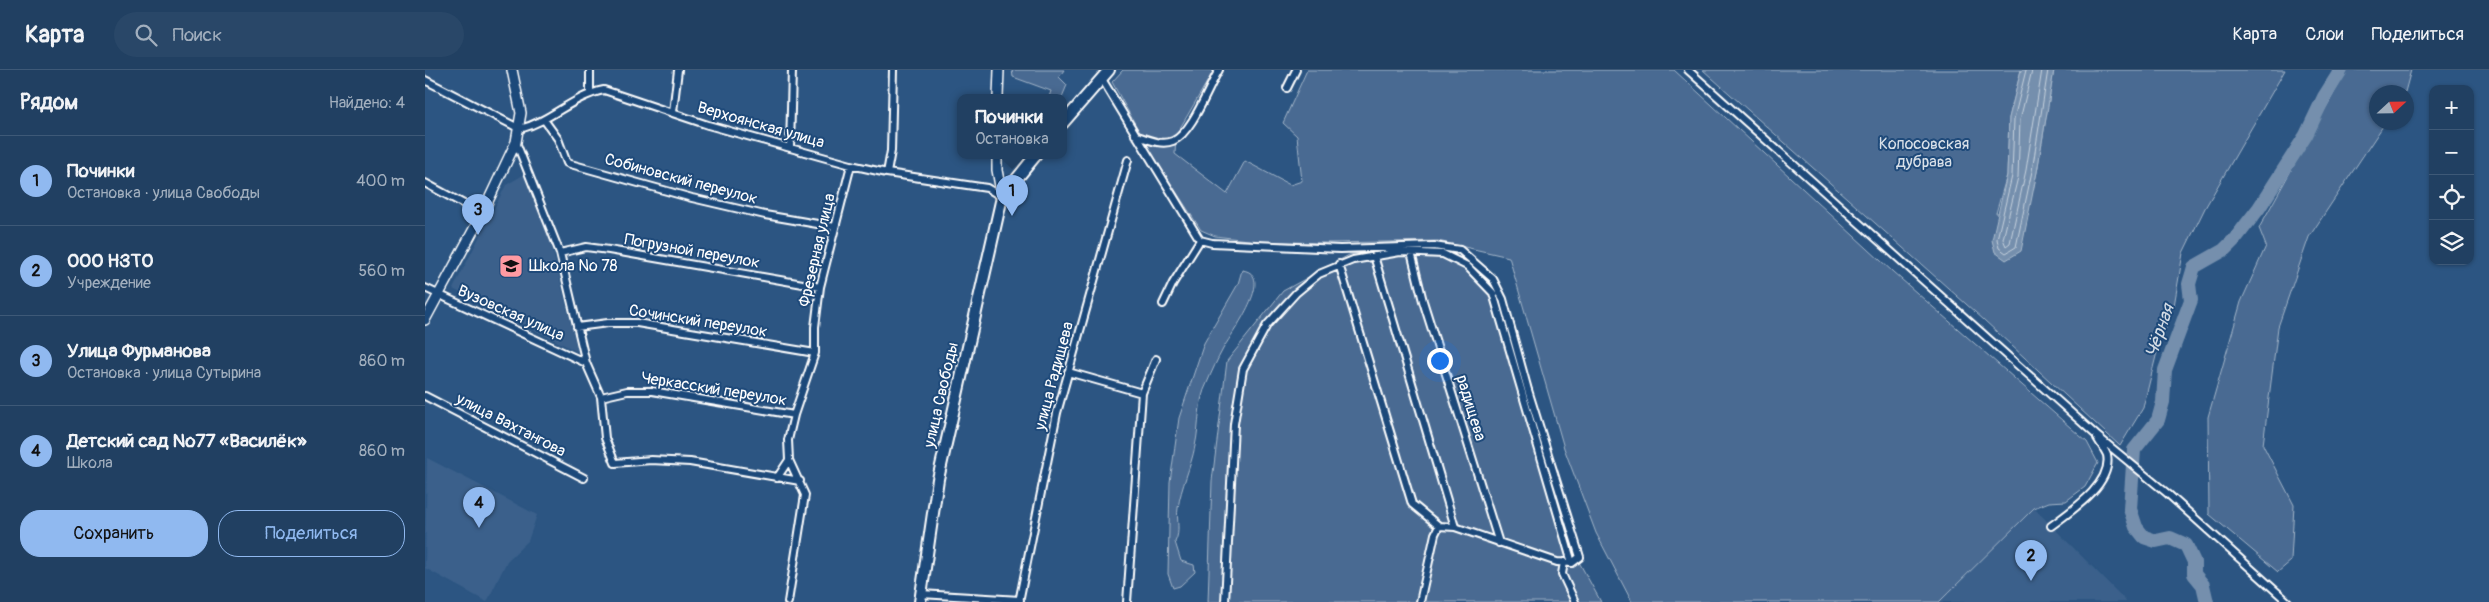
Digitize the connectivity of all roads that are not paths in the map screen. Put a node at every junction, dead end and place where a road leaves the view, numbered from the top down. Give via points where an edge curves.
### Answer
1 (512, 70) edge
2 (590, 70) edge
3 (678, 70) edge
4 (791, 70) edge
5 (893, 70) edge
6 (999, 70) edge
7 (1109, 70) edge
8 (1219, 70) edge
9 (1296, 70) edge
10 (1688, 70) edge
11 (1102, 79) junction
12 (425, 80) edge
13 (1287, 88) dead end
14 (590, 93) junction
15 (998, 94) edge
16 (673, 112) junction
17 (1067, 118) edge
18 (545, 121) junction
19 (520, 130) junction
20 (1135, 135) junction
21 (517, 142) junction
22 (790, 148) junction
23 (997, 159) edge
24 (1033, 159) edge
25 (1128, 160) dead end
26 (851, 166) junction
27 (887, 173) junction
28 (425, 184) edge
29 (1002, 198) junction
30 (482, 214) junction
31 (835, 227) junction
32 (1200, 240) junction
33 (1411, 252) junction
34 (561, 253) junction
35 (1373, 256) junction
36 (1339, 264) junction
37 (820, 287) junction
38 (425, 288) edge
39 (438, 296) junction
40 (1163, 304) dead end
41 (425, 320) edge
42 (577, 327) junction
43 (815, 353) junction
44 (1155, 359) dead end
45 (586, 362) junction
46 (1068, 372) junction
47 (1142, 393) junction
48 (425, 396) edge
49 (601, 398) junction
50 (794, 415) junction
51 (2096, 435) junction
52 (789, 460) junction
53 (584, 478) dead end
54 (777, 478) junction
55 (800, 481) junction
56 (1439, 526) junction
57 (2051, 526) dead end
58 (1455, 527) junction
59 (1499, 543) junction
60 (1564, 562) junction
61 (1571, 563) junction
62 (921, 598) edge
63 (1019, 601) edge
64 (788, 602) edge
65 (1127, 602) edge
66 (1225, 602) edge
67 (1420, 602) edge
68 (1575, 602) edge
69 (2288, 602) edge

1 - 19 street via 521,113
2 - 14 street
3 - 16 street
4 - 22 street
5 - 27 street via 891,151
6 - 15 street
7 - 11 main road
8 - 20 street via 1184,134 1172,142 1154,142
9 - 13 street
10 - 51 street
11 - 17 main road
11 - 20 street
12 - 19 street
14 - 16 street, Верхоянская улица via 604,90
14 - 18 street
16 - 22 street, Верхоянская улица
18 - 19 street
18 - 31 street, Собиновский переулок via 558,139 567,163 719,204
19 - 21 street
20 - 32 street
21 - 30 street
21 - 34 street
22 - 26 street, Верхоянская улица
23 - 29 street
24 - 29 main road
25 - 46 street, улица Радищева
26 - 27 street, Верхоянская улица
26 - 31 street, Фрезерная улица
27 - 29 street, Верхоянская улица via 987,188
28 - 30 street
29 - 62 main road, улица Свободы via 938,480
30 - 39 street
31 - 37 street, Фрезерная улица
32 - 40 street
32 - 61 street via 1340,249 1434,246 1461,250 1493,280 1503,299 1580,557
33 - 35 street
33 - 59 street, радищева via 1423,301
33 - 61 street via 1443,254 1467,266 1493,293
34 - 37 street, Погрузной переулок via 586,248 609,250
34 - 42 street
35 - 36 street
35 - 58 street
36 - 56 street via 1412,504
36 - 66 street via 1319,274 1296,293 1267,325 1243,369 1234,424
37 - 43 street, Фрезерная улица
38 - 39 street, Вузовская улица
39 - 41 street
39 - 45 street, Вузовская улица
42 - 43 street, Сочинский переулок via 637,323
42 - 45 street
43 - 50 street, Фрезерная улица
44 - 47 street
45 - 49 street
46 - 47 street
46 - 63 street, улица Радищева
47 - 65 street
48 - 53 street, улица Вахтангова
49 - 50 street, Черкасский переулок via 627,391 652,391
49 - 54 street via 605,438 615,462 689,462
50 - 52 street, Фрезерная улица via 788,440
51 - 57 street via 2107,456 2103,480
51 - 69 street via 2138,468
52 - 54 street
52 - 55 street, Фрезерная улица
54 - 55 street
55 - 64 street, Фрезерная улица via 805,495
56 - 58 street
56 - 67 street
58 - 59 street
59 - 60 street
60 - 61 street
60 - 68 street via 1562,574
62 - 63 street

